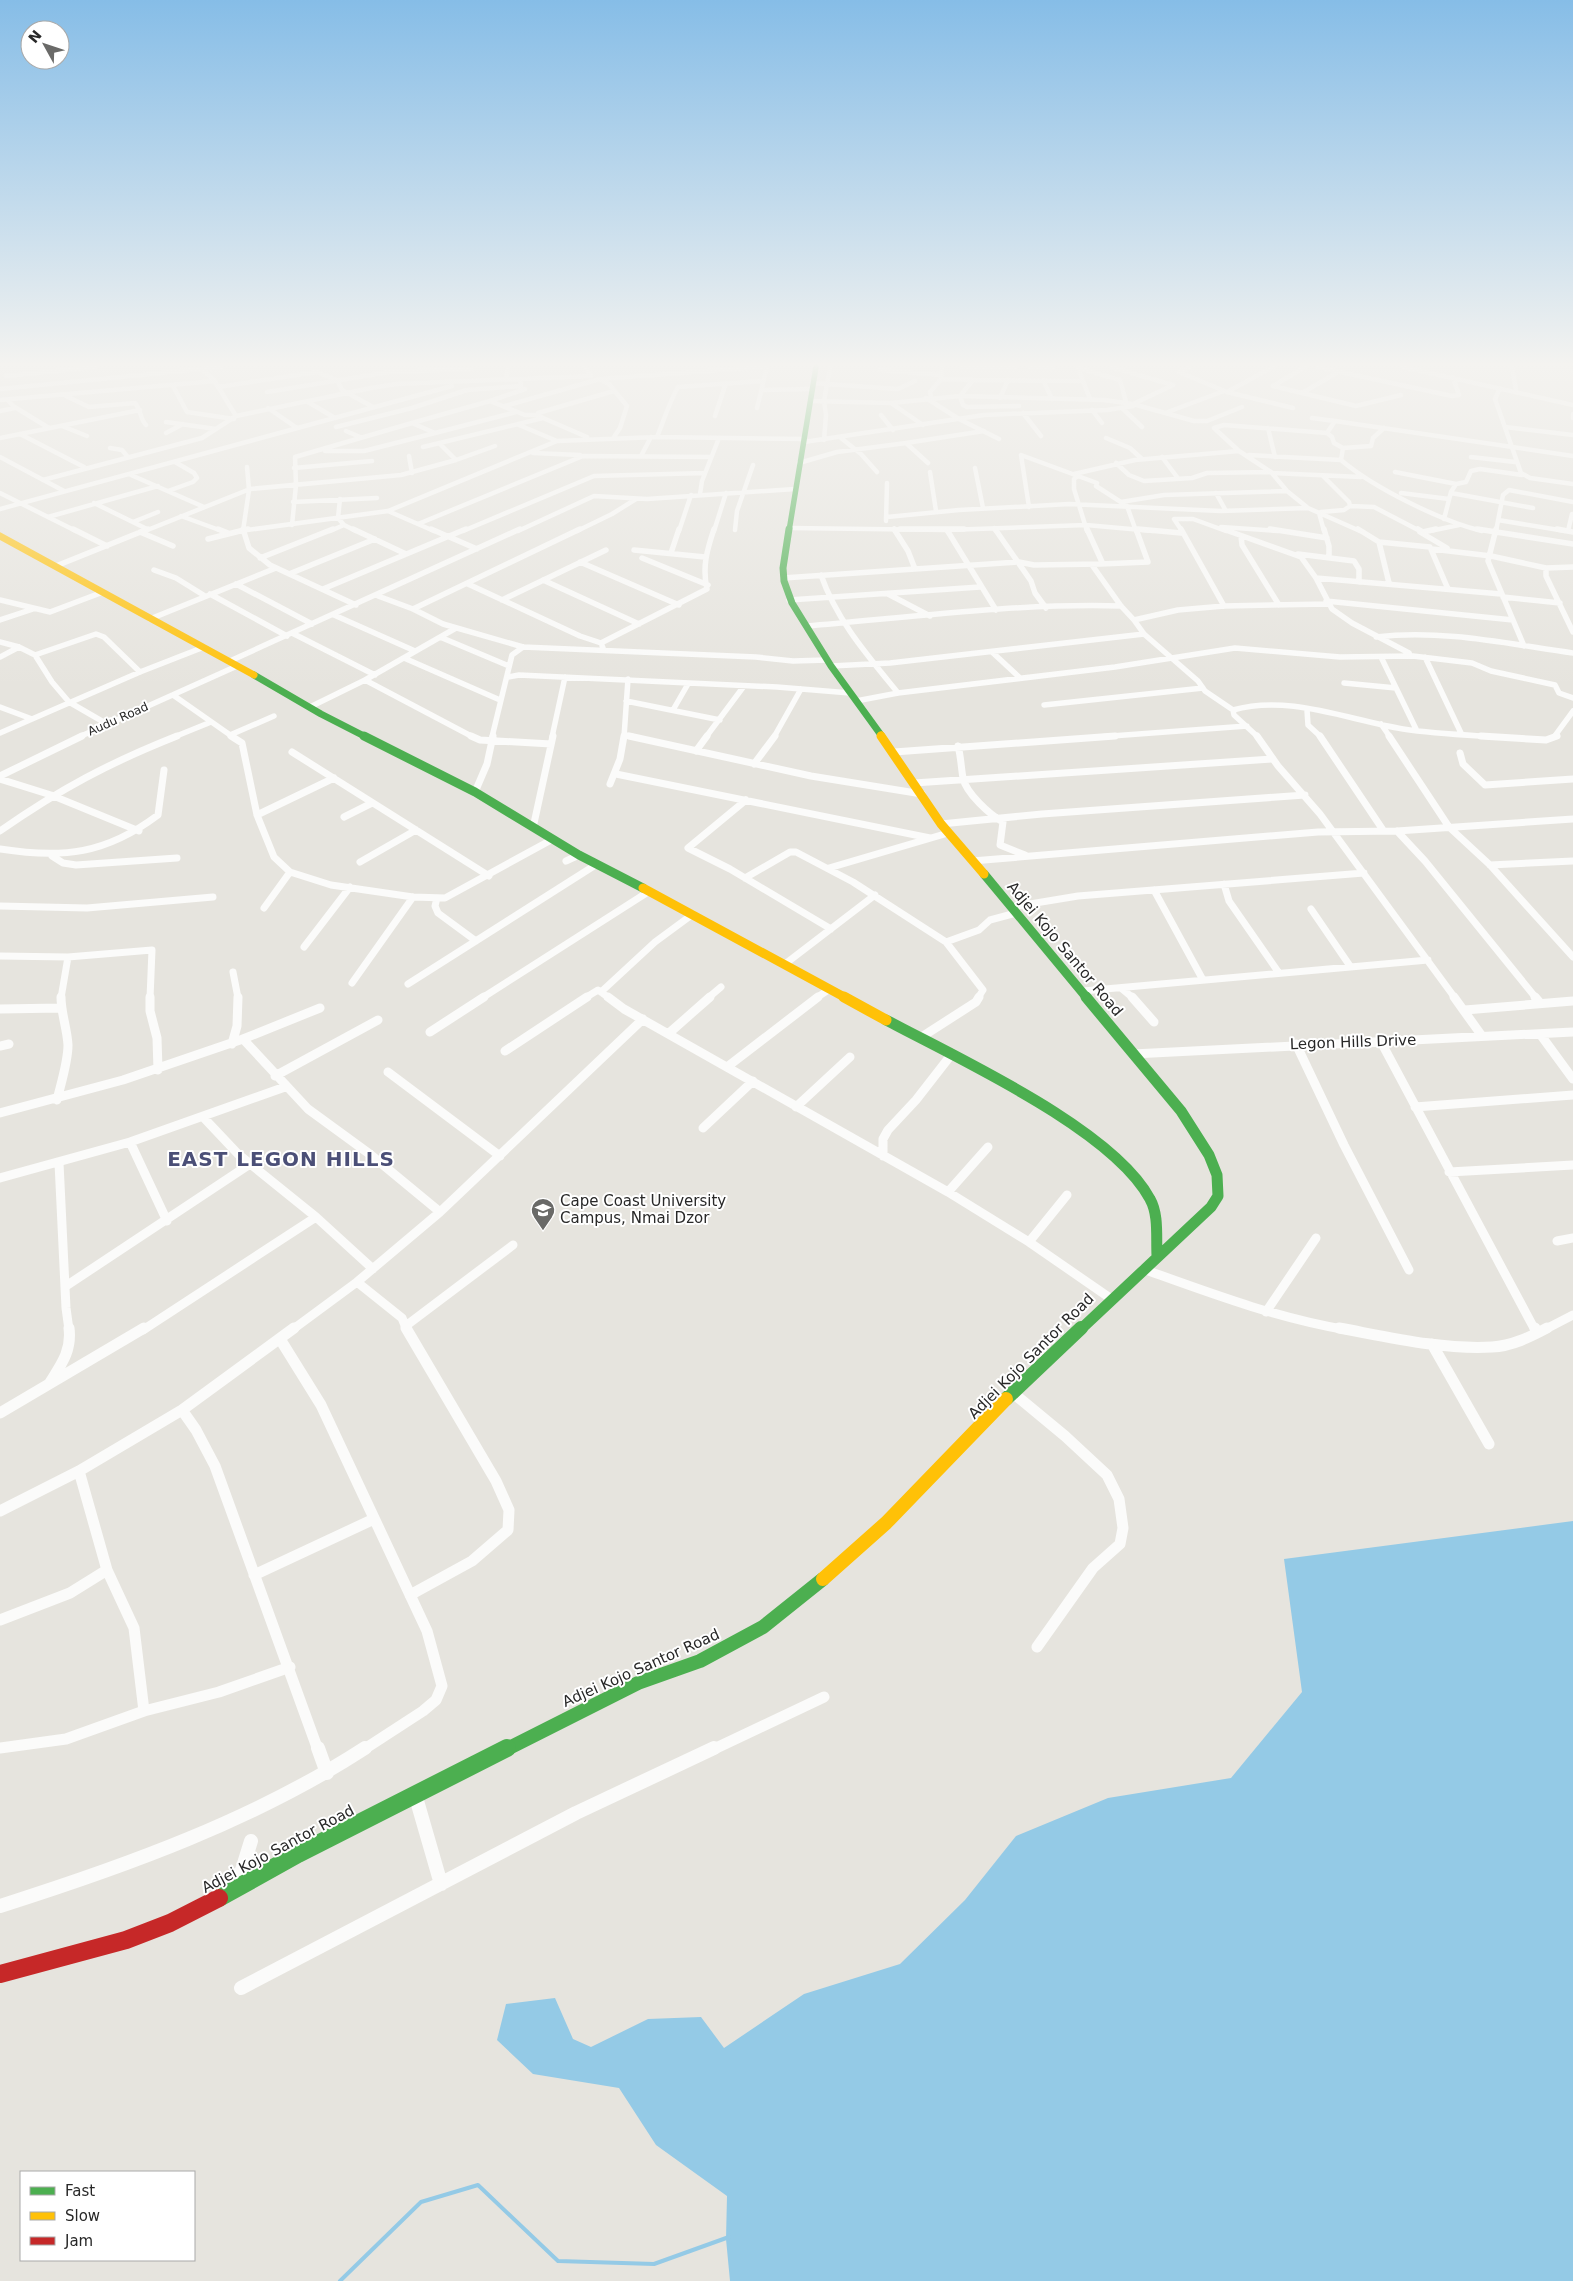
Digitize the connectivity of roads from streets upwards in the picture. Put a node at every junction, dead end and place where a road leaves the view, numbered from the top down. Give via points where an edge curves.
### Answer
1 (31, 473) edge
2 (64, 473) edge
3 (136, 473) edge
4 (194, 473) edge
5 (248, 473) edge
6 (295, 473) edge
7 (408, 473) edge
8 (479, 473) edge
9 (541, 473) edge
10 (681, 473) edge
11 (705, 473) edge
12 (750, 473) edge
13 (797, 473) edge
14 (930, 473) edge
15 (976, 473) edge
16 (1024, 473) edge
17 (1072, 473) edge
18 (1081, 473) edge
19 (1130, 473) edge
20 (1174, 473) edge
21 (1243, 473) edge
22 (1272, 473) edge
23 (1280, 473) edge
24 (1358, 473) edge
25 (1402, 473) edge
26 (1471, 473) edge
27 (1510, 473) edge
28 (131, 475) junction
29 (1076, 475) junction
30 (1522, 475) joint
31 (1323, 476) junction
32 (1177, 477) junction
33 (1362, 477) junction
34 (43, 480) junction
35 (887, 483) dead end
36 (1456, 484) junction
37 (1573, 484) edge
38 (296, 485) junction
39 (158, 486) junction
40 (795, 489) junction
41 (249, 490) junction
42 (64, 491) junction
43 (168, 491) junction
44 (743, 491) junction
45 (1287, 491) junction
46 (0, 493) edge
47 (726, 493) junction
48 (1216, 493) junction
49 (1395, 493) junction
50 (700, 494) junction
51 (691, 495) junction
52 (1450, 496) junction
53 (377, 498) dead end
54 (340, 499) junction
55 (637, 499) junction
56 (293, 502) junction
57 (1121, 502) junction
58 (1502, 502) junction
59 (1573, 502) edge
60 (20, 503) junction
61 (94, 503) junction
62 (1078, 504) junction
63 (1030, 506) junction
64 (1127, 506) junction
65 (1350, 506) junction
66 (204, 507) junction
67 (983, 508) junction
68 (1308, 508) junction
69 (1534, 508) dead end
70 (0, 509) edge
71 (388, 511) junction
72 (936, 511) junction
73 (1226, 511) junction
74 (158, 512) dead end
75 (1318, 512) junction
76 (1572, 514) edge
77 (180, 516) junction
78 (48, 517) junction
79 (887, 517) junction
80 (338, 518) junction
81 (1444, 519) junction
82 (1498, 520) junction
83 (133, 522) junction
84 (418, 524) junction
85 (292, 525) junction
86 (344, 525) junction
87 (1086, 525) junction
88 (1460, 525) junction
89 (1210, 526) junction
90 (790, 528) junction
91 (994, 528) junction
92 (147, 529) junction
93 (884, 529) junction
94 (894, 529) junction
95 (243, 530) junction
96 (735, 530) dead end
97 (947, 530) junction
98 (1134, 530) junction
99 (1420, 531) junction
100 (1571, 531) edge
101 (140, 532) junction
102 (1181, 533) junction
103 (228, 534) junction
104 (1496, 534) junction
105 (0, 536) edge
106 (448, 536) junction
107 (1241, 536) junction
108 (1327, 538) junction
109 (208, 539) dead end
110 (375, 539) junction
111 (1379, 542) junction
112 (1573, 544) edge
113 (107, 546) junction
114 (173, 546) dead end
115 (1432, 548) junction
116 (477, 549) junction
117 (606, 550) dead end
118 (634, 550) dead end
119 (1450, 550) junction
120 (671, 553) junction
121 (406, 554) junction
122 (1295, 554) junction
123 (1491, 556) junction
124 (1329, 557) junction
125 (260, 558) junction
126 (642, 558) dead end
127 (705, 558) junction
128 (580, 562) junction
129 (1016, 562) junction
130 (1100, 564) junction
131 (1092, 565) junction
132 (56, 566) junction
133 (966, 566) junction
134 (1573, 567) edge
135 (276, 568) junction
136 (1546, 568) junction
137 (915, 569) junction
138 (154, 570) dead end
139 (289, 574) junction
140 (821, 575) junction
141 (783, 578) junction
142 (1316, 578) junction
143 (543, 580) junction
144 (1358, 582) junction
145 (1389, 583) junction
146 (236, 584) junction
147 (468, 584) junction
148 (708, 586) junction
149 (980, 587) junction
150 (323, 589) junction
151 (1448, 589) junction
152 (103, 592) junction
153 (888, 594) junction
154 (207, 596) junction
155 (378, 596) junction
156 (1502, 596) junction
157 (827, 598) junction
158 (0, 600) edge
159 (502, 600) junction
160 (790, 600) junction
161 (1327, 603) junction
162 (1560, 603) junction
163 (356, 605) junction
164 (679, 605) junction
165 (1279, 605) junction
166 (1121, 606) junction
167 (1224, 606) junction
168 (34, 608) junction
169 (1046, 608) junction
170 (412, 609) junction
171 (996, 610) junction
172 (334, 615) junction
173 (930, 616) junction
174 (150, 619) junction
175 (0, 620) edge
176 (1134, 620) junction
177 (1513, 620) junction
178 (312, 624) junction
179 (639, 624) junction
180 (843, 624) junction
181 (1571, 624) edge
182 (807, 626) junction
183 (456, 628) junction
184 (1573, 632) edge
185 (1144, 634) junction
186 (289, 635) junction
187 (440, 637) dead end
188 (1376, 637) junction
189 (0, 642) edge
190 (601, 643) junction
191 (1524, 646) junction
192 (19, 647) junction
193 (204, 647) junction
194 (523, 647) junction
195 (415, 651) junction
196 (605, 651) junction
197 (992, 652) junction
198 (1573, 653) edge
199 (35, 655) junction
200 (1414, 656) junction
201 (0, 657) edge
202 (1381, 657) junction
203 (1425, 657) junction
204 (404, 658) junction
205 (1170, 658) junction
206 (874, 663) junction
207 (234, 664) junction
208 (829, 664) junction
209 (508, 666) junction
210 (140, 672) junction
211 (375, 674) junction
212 (508, 677) junction
213 (565, 677) junction
214 (1019, 677) junction
215 (365, 680) junction
216 (628, 680) junction
217 (1344, 683) dead end
218 (688, 684) junction
219 (744, 686) junction
220 (1202, 688) junction
221 (1396, 688) junction
222 (801, 689) junction
223 (898, 693) junction
224 (173, 695) junction
225 (853, 697) junction
226 (1573, 698) edge
227 (500, 700) junction
228 (626, 701) junction
229 (69, 702) junction
230 (1044, 705) dead end
231 (0, 706) edge
232 (310, 707) junction
233 (672, 710) junction
234 (1233, 710) junction
235 (1307, 710) junction
236 (1573, 711) edge
237 (274, 716) dead end
238 (32, 718) junction
239 (720, 720) junction
240 (211, 722) junction
241 (107, 724) junction
242 (1381, 724) junction
243 (1247, 726) junction
244 (1416, 729) junction
245 (0, 733) edge
246 (1461, 733) junction
247 (230, 735) junction
248 (626, 735) junction
249 (492, 742) junction
250 (552, 744) junction
251 (958, 746) junction
252 (292, 752) dead end
253 (696, 752) junction
254 (894, 752) junction
255 (1460, 753) dead end
256 (1273, 759) junction
257 (754, 764) junction
258 (164, 770) dead end
259 (616, 774) junction
260 (0, 778) edge
261 (334, 778) junction
262 (1573, 779) edge
263 (963, 780) junction
264 (914, 783) junction
265 (610, 784) dead end
266 (475, 792) junction
267 (922, 794) junction
268 (51, 795) junction
269 (1305, 795) junction
270 (746, 800) junction
271 (372, 803) junction
272 (257, 815) junction
273 (344, 817) dead end
274 (995, 818) junction
275 (1573, 819) edge
276 (1449, 827) junction
277 (533, 828) junction
278 (945, 829) junction
279 (416, 830) junction
280 (1383, 830) junction
281 (0, 831) edge
282 (139, 831) junction
283 (1397, 831) junction
284 (1334, 832) junction
285 (930, 838) junction
286 (553, 839) junction
287 (1000, 845) junction
288 (0, 849) edge
289 (579, 855) junction
290 (1026, 855) junction
291 (52, 856) junction
292 (177, 858) dead end
293 (989, 859) junction
294 (566, 861) dead end
295 (972, 861) junction
296 (1573, 861) edge
297 (360, 862) dead end
298 (597, 864) junction
299 (1490, 865) junction
300 (829, 868) junction
301 (290, 872) junction
302 (1364, 874) junction
303 (489, 876) junction
304 (744, 878) junction
305 (1224, 884) junction
306 (350, 888) junction
307 (1154, 890) junction
308 (648, 892) junction
309 (875, 895) junction
310 (212, 897) dead end
311 (412, 897) junction
312 (437, 898) junction
313 (0, 906) edge
314 (264, 908) dead end
315 (1311, 909) dead end
316 (1014, 910) junction
317 (693, 914) junction
318 (831, 929) junction
319 (476, 941) junction
320 (946, 942) junction
321 (304, 947) dead end
322 (0, 956) edge
323 (68, 957) junction
324 (1573, 957) edge
325 (1428, 960) junction
326 (785, 964) junction
327 (1350, 966) junction
328 (234, 972) dead end
329 (1279, 973) junction
330 (1204, 980) junction
331 (352, 984) dead end
332 (408, 984) dead end
333 (721, 987) dead end
334 (830, 988) junction
335 (1122, 988) junction
336 (1083, 991) junction
337 (601, 992) junction
338 (1573, 1001) edge
339 (1540, 1003) junction
340 (61, 1008) junction
341 (320, 1008) dead end
342 (0, 1009) edge
343 (1465, 1010) junction
344 (643, 1019) junction
345 (378, 1020) dead end
346 (1154, 1022) dead end
347 (430, 1032) dead end
348 (1573, 1032) edge
349 (668, 1034) junction
350 (1540, 1034) junction
351 (1482, 1036) junction
352 (920, 1038) junction
353 (244, 1040) junction
354 (1380, 1040) junction
355 (9, 1044) dead end
356 (232, 1044) junction
357 (1296, 1044) junction
358 (0, 1046) edge
359 (505, 1051) dead end
360 (1132, 1054) junction
361 (951, 1056) junction
362 (850, 1057) dead end
363 (727, 1067) junction
364 (158, 1070) junction
365 (388, 1072) dead end
366 (275, 1076) junction
367 (1573, 1079) edge
368 (753, 1081) junction
369 (286, 1087) junction
370 (1573, 1095) edge
371 (57, 1100) junction
372 (1415, 1106) junction
373 (796, 1107) junction
374 (0, 1113) edge
375 (204, 1118) junction
376 (703, 1128) dead end
377 (130, 1142) junction
378 (988, 1147) dead end
379 (500, 1156) junction
380 (883, 1156) junction
381 (59, 1163) junction
382 (250, 1164) junction
383 (1573, 1165) edge
384 (1449, 1172) junction
385 (0, 1178) edge
386 (948, 1192) junction
387 (1068, 1195) dead end
388 (440, 1212) junction
389 (316, 1217) junction
390 (167, 1220) junction
391 (1316, 1238) dead end
392 (1573, 1238) edge
393 (1558, 1241) dead end
394 (1029, 1242) junction
395 (513, 1245) dead end
396 (1156, 1255) junction
397 (1143, 1269) junction
398 (373, 1270) junction
399 (1409, 1270) dead end
400 (357, 1282) junction
401 (66, 1286) junction
402 (1110, 1298) junction
403 (1266, 1312) junction
404 (1573, 1315) edge
405 (407, 1325) junction
406 (1537, 1333) junction
407 (280, 1339) junction
408 (1432, 1344) junction
409 (48, 1386) junction
410 (1013, 1393) junction
411 (182, 1410) junction
412 (0, 1413) edge
413 (1489, 1444) dead end
414 (79, 1471) junction
415 (0, 1511) edge
416 (374, 1519) junction
417 (107, 1570) junction
418 (254, 1575) junction
419 (410, 1595) junction
420 (0, 1620) edge
421 (1036, 1647) dead end
422 (290, 1667) junction
423 (824, 1697) dead end
424 (144, 1711) junction
425 (0, 1748) edge
426 (327, 1774) junction
427 (415, 1794) junction
428 (251, 1841) dead end
429 (441, 1884) junction
430 (228, 1894) junction
431 (0, 1906) edge
432 (0, 1974) edge
433 (241, 1988) dead end

1 - 34 street
2 - 34 street
3 - 28 street
4 - 43 street via 197,478 192,482
5 - 41 street
6 - 38 street
7 - 38 street
8 - 71 street
9 - 84 street
10 - 106 street via 598,475
11 - 50 street
12 - 44 street
13 - 40 street, Adjei Kojo Santor Road
14 - 72 street
15 - 67 street
16 - 63 street
17 - 29 street
18 - 29 street
19 - 32 street via 1139,480
20 - 32 street
21 - 32 street
22 - 45 street
23 - 31 street
24 - 33 street
25 - 36 street
26 - 36 street via 1465,483
27 - 30 street
28 - 39 street
28 - 42 street
29 - 57 street via 1097,483 1096,486
29 - 62 street via 1074,489
30 - 37 street
31 - 33 street
31 - 65 street
33 - 49 street
34 - 42 street
35 - 79 street
36 - 52 street
38 - 41 street
38 - 56 street
39 - 43 street
39 - 61 street
40 - 44 street, Audu Road
40 - 90 street, Adjei Kojo Santor Road
41 - 66 street
41 - 95 street
42 - 60 street
43 - 66 street
44 - 47 street, Audu Road
44 - 96 street
45 - 48 street
45 - 68 street
46 - 60 street
47 - 50 street, Audu Road
47 - 127 street
48 - 57 street via 1155,495
48 - 73 street
49 - 52 street
49 - 81 street
50 - 51 street, Audu Road
51 - 55 street, Audu Road
51 - 120 street
52 - 58 street
52 - 81 street
53 - 54 street
54 - 56 street
54 - 80 street
55 - 116 street, Audu Road via 594,496
55 - 147 street
56 - 85 street
57 - 64 street
58 - 59 street via 1503,495 1509,490
58 - 69 street
58 - 82 street
60 - 70 street
60 - 78 street
61 - 78 street
61 - 83 street
62 - 63 street
62 - 64 street
62 - 87 street
63 - 67 street
64 - 73 street via 1153,510
64 - 98 street
65 - 75 street via 1344,510
65 - 99 street via 1374,507
66 - 77 street
67 - 72 street
68 - 73 street
68 - 75 street
71 - 80 street
71 - 84 street
72 - 79 street
74 - 83 street
75 - 108 street
75 - 111 street
76 - 100 street
77 - 92 street
77 - 103 street
78 - 113 street
79 - 93 street
80 - 85 street
80 - 86 street
81 - 88 street
82 - 100 street
82 - 104 street
83 - 92 street
84 - 106 street
85 - 95 street
86 - 110 street
86 - 125 street
87 - 91 street
87 - 98 street
87 - 130 street via 1102,562
88 - 99 street
88 - 104 street
89 - 102 street via 1193,519 1174,519
89 - 107 street
89 - 108 street via 1261,528
90 - 93 street
90 - 141 street, Adjei Kojo Santor Road
91 - 97 street
91 - 129 street
92 - 101 street
93 - 94 street
94 - 97 street
94 - 137 street
95 - 103 street
95 - 125 street via 249,548
97 - 133 street
98 - 102 street
98 - 130 street via 1148,562
99 - 119 street
101 - 113 street
101 - 114 street
102 - 167 street via 1189,541
103 - 109 street
104 - 112 street
104 - 123 street
105 - 132 street
106 - 116 street
106 - 121 street
107 - 122 street
107 - 165 street via 1242,545
108 - 124 street
110 - 121 street
110 - 139 street
111 - 115 street
111 - 145 street
113 - 132 street
115 - 119 street
115 - 151 street
116 - 155 street, Audu Road
117 - 128 street
118 - 120 street
119 - 123 street
120 - 127 street
121 - 150 street
122 - 124 street
122 - 142 street via 1302,558
123 - 136 street
123 - 156 street via 1488,561
124 - 144 street via 1357,563 1360,569
125 - 135 street
126 - 148 street
127 - 148 street via 704,575
128 - 143 street
128 - 164 street
129 - 131 street
129 - 133 street
129 - 169 street
130 - 131 street
131 - 166 street
132 - 152 street
133 - 137 street
133 - 149 street
134 - 136 street
135 - 139 street
135 - 146 street
136 - 162 street via 1546,576
137 - 140 street
138 - 154 street via 176,578
139 - 150 street
140 - 141 street
140 - 157 street
141 - 160 street, Adjei Kojo Santor Road
142 - 144 street
142 - 161 street
143 - 159 street
143 - 179 street
144 - 145 street
145 - 151 street
146 - 154 street
146 - 178 street
147 - 159 street
147 - 170 street
148 - 164 street via 708,589
149 - 153 street
149 - 171 street
150 - 163 street
151 - 156 street
152 - 168 street via 50,612
152 - 174 street
153 - 157 street
153 - 173 street
154 - 174 street
154 - 186 street
155 - 163 street, Audu Road
155 - 170 street
156 - 162 street
156 - 177 street
157 - 160 street
157 - 180 street
158 - 168 street
159 - 190 street
160 - 182 street, Adjei Kojo Santor Road
161 - 165 street
161 - 177 street
161 - 188 street via 1341,616
162 - 181 street
163 - 172 street, Audu Road
164 - 179 street
165 - 167 street
166 - 169 street
166 - 176 street
167 - 176 street via 1178,610
168 - 175 street
169 - 171 street
170 - 183 street
171 - 173 street
172 - 178 street, Audu Road
172 - 195 street
173 - 180 street
174 - 193 street
176 - 185 street
177 - 191 street
178 - 186 street, Audu Road
179 - 190 street
180 - 182 street
180 - 206 street
181 - 184 street
182 - 208 street, Adjei Kojo Santor Road
183 - 194 street
183 - 195 street
185 - 197 street
185 - 205 street
186 - 207 street, Audu Road
186 - 211 street
187 - 209 street
188 - 191 street via 1434,634
188 - 200 street
189 - 192 street
190 - 196 street
191 - 198 street
192 - 199 street
192 - 201 street
193 - 207 street
193 - 210 street
194 - 196 street
194 - 209 street via 512,655
195 - 204 street
196 - 208 street
197 - 206 street
197 - 214 street
199 - 210 street via 100,634
199 - 229 street
200 - 202 street
200 - 203 street
202 - 205 street via 1340,657 1235,648
202 - 221 street
203 - 226 street via 1472,663 1491,672 1546,682 1555,685 1559,693
203 - 246 street
204 - 211 street
204 - 227 street
205 - 214 street
205 - 220 street
206 - 208 street
206 - 223 street
207 - 224 street, Audu Road
207 - 232 street
208 - 225 street, Adjei Kojo Santor Road
209 - 212 street
210 - 229 street
211 - 215 street
212 - 213 street
212 - 227 street
213 - 216 street
213 - 250 street
214 - 223 street
215 - 232 street
215 - 249 street via 470,736
216 - 218 street
216 - 228 street
217 - 221 street
218 - 219 street
218 - 233 street
219 - 222 street
219 - 239 street
220 - 230 street
220 - 234 street
221 - 244 street
222 - 225 street
222 - 257 street via 780,730
223 - 225 street
224 - 240 street
224 - 241 street, Audu Road
225 - 254 street, Adjei Kojo Santor Road
227 - 249 street
228 - 233 street
228 - 248 street
229 - 238 street
229 - 241 street
231 - 238 street
232 - 266 street
233 - 239 street
234 - 235 street via 1257,704
234 - 243 street via 1234,715
235 - 242 street
235 - 280 street via 1308,725 1320,735
236 - 246 street via 1557,736 1546,740
237 - 247 street
238 - 245 street
239 - 253 street
240 - 247 street
240 - 268 street via 120,760
241 - 260 street, Audu Road via 57,746
242 - 244 street
242 - 276 street
243 - 251 street
243 - 256 street
244 - 246 street
247 - 272 street via 242,743
248 - 253 street
248 - 259 street
249 - 250 street
249 - 266 street via 488,764
250 - 277 street
251 - 254 street
251 - 263 street
252 - 261 street
253 - 257 street
254 - 264 street, Adjei Kojo Santor Road
255 - 262 street via 1463,764 1485,785
256 - 263 street
256 - 269 street
257 - 267 street
258 - 282 street via 158,815
259 - 265 street
259 - 270 street
260 - 268 street
261 - 271 street
261 - 272 street
263 - 264 street
263 - 274 street via 987,814
264 - 267 street, Adjei Kojo Santor Road
266 - 277 street
267 - 278 street, Adjei Kojo Santor Road
268 - 281 street
268 - 282 street
269 - 274 street
269 - 284 street
270 - 285 street
270 - 304 street via 688,848
271 - 273 street
271 - 279 street
272 - 301 street via 274,857
274 - 278 street
274 - 287 street via 1002,822
275 - 276 street
276 - 283 street
276 - 299 street
277 - 286 street
278 - 285 street
278 - 295 street, Adjei Kojo Santor Road
279 - 297 street
279 - 303 street
280 - 283 street
280 - 284 street
282 - 291 street via 85,852
283 - 339 street
284 - 290 street
284 - 302 street
285 - 300 street
286 - 289 street
286 - 303 street
287 - 290 street
287 - 293 street
288 - 291 street
289 - 294 street
289 - 298 street
290 - 293 street
291 - 292 street via 76,865
293 - 295 street
295 - 316 street, Adjei Kojo Santor Road
296 - 299 street
298 - 308 street
298 - 319 street
299 - 324 street
300 - 304 street via 793,852
300 - 309 street
301 - 306 street via 331,886
301 - 314 street
302 - 305 street
302 - 325 street
303 - 312 street via 451,896
304 - 318 street
305 - 307 street
305 - 329 street via 1232,905
306 - 311 street
306 - 321 street
307 - 316 street via 1071,897
307 - 330 street
308 - 317 street
308 - 347 street
309 - 318 street
309 - 320 street
310 - 313 street via 87,908
311 - 312 street
311 - 331 street
312 - 319 street via 435,906 438,913
315 - 327 street
316 - 320 street via 990,920 974,932
316 - 336 street, Adjei Kojo Santor Road
317 - 326 street
317 - 337 street via 655,942
318 - 326 street
319 - 332 street
320 - 352 street via 983,990 976,1002
322 - 323 street
323 - 340 street
323 - 364 street via 152,950 150,1011 158,1038
325 - 327 street
325 - 343 street
326 - 334 street
327 - 329 street
328 - 356 street via 238,1029
329 - 330 street
330 - 335 street
333 - 349 street
334 - 352 street
334 - 363 street
335 - 336 street
335 - 346 street
336 - 360 street, Adjei Kojo Santor Road
337 - 344 street
337 - 359 street via 596,991
338 - 339 street
339 - 343 street
340 - 342 street
340 - 371 street via 68,1048
341 - 353 street
343 - 351 street
344 - 349 street
344 - 379 street
345 - 366 street
348 - 350 street, Legon Hills Drive
349 - 363 street
350 - 351 street, Legon Hills Drive
350 - 367 street
351 - 354 street, Legon Hills Drive
352 - 361 street
353 - 356 street
353 - 366 street
354 - 357 street, Legon Hills Drive
354 - 372 street
355 - 358 street
356 - 364 street
357 - 360 street, Legon Hills Drive via 1207,1052
357 - 399 street
360 - 396 street, Adjei Kojo Santor Road via 1181,1111 1214,1164 1219,1184 1218,1196 1211,1207
361 - 380 street via 888,1130 883,1139
361 - 396 street via 1052,1111 1136,1177 1145,1188 1153,1208
362 - 373 street
363 - 368 street
364 - 371 street
365 - 379 street
366 - 369 street
368 - 373 street
368 - 376 street
369 - 375 street
369 - 388 street via 308,1109
370 - 372 street
371 - 374 street
372 - 384 street
373 - 380 street
375 - 377 street
375 - 382 street
377 - 381 street
377 - 390 street
378 - 386 street
379 - 388 street
380 - 386 street
381 - 385 street
381 - 401 street
382 - 389 street
382 - 390 street
383 - 384 street
384 - 406 street
386 - 394 street
387 - 394 street
388 - 398 street
389 - 398 street
389 - 409 street via 139,1332
390 - 401 street
391 - 403 street
392 - 393 street
394 - 402 street
395 - 405 street
396 - 397 street, Adjei Kojo Santor Road
397 - 402 street, Adjei Kojo Santor Road
397 - 403 street
398 - 400 street
400 - 405 street via 397,1313
400 - 407 street
401 - 409 street via 72,1342
402 - 410 street, Adjei Kojo Santor Road
403 - 408 street via 1301,1322
404 - 406 street
405 - 419 street via 411,1339 496,1482 509,1510 508,1530 472,1561
406 - 408 street via 1492,1347
407 - 411 street
407 - 416 street via 321,1405
408 - 413 street
409 - 412 street
410 - 421 street via 1107,1475 1120,1499 1122,1538 1117,1548 1093,1568
410 - 427 street, Adjei Kojo Santor Road via 886,1523 834,1571 762,1627 700,1662 638,1683
411 - 414 street
411 - 418 street via 215,1466
414 - 415 street
414 - 417 street
416 - 418 street
416 - 419 street
417 - 420 street via 70,1593
417 - 424 street via 134,1628
418 - 422 street
419 - 426 street via 427,1632 442,1686 436,1700
422 - 424 street via 220,1692
422 - 426 street
423 - 429 street via 576,1813
424 - 425 street via 66,1739
426 - 431 street via 259,1809 101,1874
427 - 429 street
427 - 430 street, Adjei Kojo Santor Road
428 - 430 street via 242,1870
429 - 433 street
430 - 432 street, Adjei Kojo Santor Road via 148,1932

